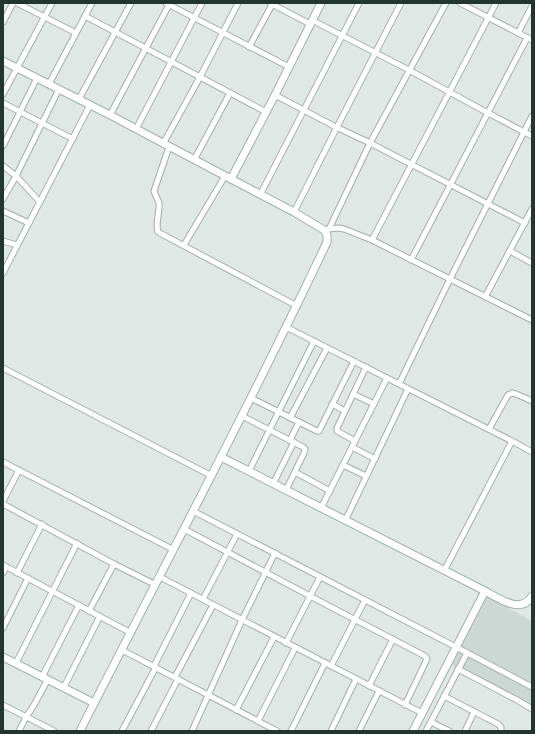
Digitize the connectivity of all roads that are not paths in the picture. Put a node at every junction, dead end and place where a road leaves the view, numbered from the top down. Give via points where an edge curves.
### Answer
1 (13, 3) edge
2 (17, 3) edge
3 (52, 3) edge
4 (92, 3) edge
5 (131, 3) edge
6 (202, 3) edge
7 (238, 3) edge
8 (321, 3) edge
9 (359, 3) edge
10 (401, 3) edge
11 (446, 3) edge
12 (461, 3) edge
13 (496, 3) edge
14 (168, 4) edge
15 (272, 4) edge
16 (532, 6) edge
17 (85, 16) junction
18 (44, 17) junction
19 (195, 18) junction
20 (489, 18) junction
21 (3, 22) edge
22 (311, 22) junction
23 (116, 32) junction
24 (76, 33) junction
25 (223, 33) junction
26 (518, 33) junction
27 (342, 35) junction
28 (530, 39) edge
29 (249, 47) junction
30 (146, 48) junction
31 (375, 53) junction
32 (3, 61) edge
33 (171, 62) junction
34 (289, 67) junction
35 (17, 68) junction
36 (409, 70) junction
37 (200, 77) junction
38 (38, 78) junction
39 (49, 84) junction
40 (59, 89) junction
41 (449, 92) junction
42 (230, 93) junction
43 (3, 94) edge
44 (275, 96) junction
45 (79, 99) junction
46 (3, 103) edge
47 (90, 105) junction
48 (304, 110) junction
49 (20, 112) junction
50 (266, 112) junction
51 (488, 113) junction
52 (110, 115) junction
53 (532, 116) edge
54 (42, 123) junction
55 (337, 127) junction
56 (136, 129) junction
57 (524, 132) junction
58 (532, 136) edge
59 (73, 139) junction
60 (370, 143) junction
61 (166, 145) junction
62 (3, 146) edge
63 (194, 160) junction
64 (412, 164) junction
65 (3, 166) edge
66 (16, 176) junction
67 (228, 178) junction
68 (450, 185) junction
69 (260, 195) junction
70 (3, 199) edge
71 (40, 202) junction
72 (488, 204) junction
73 (532, 209) edge
74 (3, 210) edge
75 (294, 212) junction
76 (29, 223) junction
77 (525, 223) junction
78 (327, 229) junction
79 (372, 240) junction
80 (3, 241) edge
81 (17, 245) junction
82 (184, 245) junction
83 (510, 251) junction
84 (411, 260) junction
85 (532, 263) edge
86 (3, 273) edge
87 (450, 279) junction
88 (485, 297) junction
89 (297, 306) junction
90 (532, 320) edge
91 (286, 327) junction
92 (314, 341) junction
93 (326, 348) junction
94 (354, 361) junction
95 (366, 367) junction
96 (3, 368) edge
97 (387, 378) junction
98 (399, 384) junction
99 (408, 389) junction
100 (353, 394) junction
101 (251, 398) junction
102 (532, 401) edge
103 (332, 404) junction
104 (374, 404) junction
105 (345, 411) junction
106 (278, 412) junction
107 (242, 416) junction
108 (290, 418) junction
109 (299, 422) junction
110 (489, 429) junction
111 (269, 430) junction
112 (292, 441) junction
113 (355, 441) junction
114 (512, 441) junction
115 (352, 447) junction
116 (532, 452) edge
117 (221, 457) junction
118 (375, 459) junction
119 (3, 462) edge
120 (343, 465) junction
121 (19, 470) junction
122 (249, 471) junction
123 (295, 472) junction
124 (212, 476) junction
125 (366, 476) junction
126 (273, 484) junction
127 (286, 490) junction
128 (330, 491) junction
129 (3, 502) edge
130 (321, 508) junction
131 (193, 511) junction
132 (345, 520) junction
133 (42, 524) junction
134 (184, 529) junction
135 (237, 534) junction
136 (77, 543) junction
137 (174, 550) junction
138 (227, 552) junction
139 (275, 553) junction
140 (114, 564) junction
141 (5, 566) edge
142 (444, 571) junction
143 (3, 573) edge
144 (17, 573) junction
145 (265, 573) junction
146 (160, 577) junction
147 (320, 577) junction
148 (28, 578) junction
149 (156, 585) junction
150 (53, 591) junction
151 (485, 591) junction
152 (191, 593) junction
153 (310, 596) junction
154 (532, 596) edge
155 (203, 599) junction
156 (365, 600) junction
157 (213, 604) junction
158 (79, 605) junction
159 (90, 611) junction
160 (100, 616) junction
161 (242, 620) junction
162 (355, 620) junction
163 (3, 628) edge
164 (131, 633) junction
165 (274, 636) junction
166 (393, 639) junction
167 (286, 643) junction
168 (456, 647) junction
169 (295, 648) junction
170 (122, 650) junction
171 (466, 652) junction
172 (3, 657) edge
173 (16, 663) junction
174 (325, 663) junction
175 (331, 666) junction
176 (155, 667) junction
177 (458, 669) junction
178 (45, 678) junction
179 (177, 678) junction
180 (356, 679) junction
181 (369, 686) junction
182 (64, 687) junction
183 (532, 687) edge
184 (379, 691) junction
185 (208, 695) junction
186 (444, 696) junction
187 (94, 703) junction
188 (3, 705) edge
189 (405, 705) junction
190 (532, 709) edge
191 (236, 710) junction
192 (474, 712) junction
193 (422, 713) junction
194 (26, 717) junction
195 (258, 721) junction
196 (431, 722) junction
197 (82, 730) edge
198 (19, 731) edge
199 (54, 731) edge
200 (122, 731) edge
201 (150, 731) edge
202 (192, 731) edge
203 (277, 731) edge
204 (291, 731) edge
205 (331, 731) edge
206 (359, 731) edge
207 (413, 731) edge
208 (426, 731) edge
209 (448, 731) edge
210 (465, 731) edge
211 (500, 731) edge

1 - 21 street
2 - 18 street
3 - 18 street
4 - 17 street
5 - 23 street
6 - 19 street
7 - 25 street
8 - 22 street
9 - 27 street
10 - 31 street
11 - 36 street
12 - 20 street
13 - 20 street
14 - 19 street
14 - 30 street
15 - 22 street
15 - 29 street
16 - 26 street
17 - 23 street
17 - 24 street
18 - 24 street
18 - 35 street
19 - 25 street
19 - 33 street
20 - 26 street
20 - 41 street
22 - 27 street
22 - 34 street
23 - 30 street
23 - 45 street
24 - 39 street
25 - 29 street
25 - 37 street
26 - 28 street
27 - 31 street
27 - 48 street
28 - 51 street
29 - 34 street
30 - 33 street
30 - 52 street
31 - 36 street
31 - 55 street
32 - 35 street
33 - 37 street
33 - 56 street
34 - 44 street
35 - 38 street
35 - 43 street
36 - 41 street
36 - 60 street
37 - 42 street
37 - 61 street
38 - 39 street
38 - 49 street
39 - 40 street
40 - 45 street
40 - 54 street
41 - 51 street
41 - 64 street
42 - 50 street
42 - 63 street
44 - 48 street
44 - 50 street
45 - 47 street
46 - 49 street
47 - 52 street
47 - 59 street
48 - 55 street
48 - 69 street
49 - 54 street
49 - 62 street
50 - 67 street
51 - 57 street
51 - 68 street
52 - 56 street
53 - 57 street
54 - 59 street
54 - 66 street
55 - 60 street
55 - 75 street
56 - 61 street
57 - 58 street
57 - 72 street
59 - 71 street
60 - 64 street
60 - 78 street
61 - 63 street
61 - 82 street via 154,191 158,202 157,228 160,234
63 - 67 street
64 - 68 street
64 - 79 street
65 - 66 street
66 - 70 street
66 - 71 street
67 - 69 street
67 - 82 street
68 - 72 street
68 - 84 street
69 - 75 street
71 - 76 street
72 - 77 street
72 - 87 street
73 - 77 street
74 - 76 street
75 - 78 street
76 - 81 street
77 - 83 street
78 - 79 street via 344,229
78 - 89 street via 327,242
79 - 84 street
80 - 81 street
81 - 86 street
82 - 89 street
83 - 85 street
83 - 88 street
84 - 87 street
87 - 88 street
87 - 98 street
88 - 90 street
89 - 91 street
91 - 92 street
91 - 101 street
92 - 93 street
92 - 106 street
93 - 94 street
93 - 108 street
94 - 95 street
94 - 103 street
95 - 97 street
95 - 100 street
96 - 124 street
97 - 98 street
97 - 104 street
98 - 99 street
99 - 110 street
99 - 118 street
100 - 104 street
100 - 105 street
101 - 106 street
101 - 107 street
102 - 110 street via 512,393
103 - 105 street
103 - 109 street via 319,431
104 - 113 street
105 - 113 street via 337,431
106 - 108 street
106 - 111 street
107 - 111 street
107 - 117 street
108 - 109 street
109 - 112 street
110 - 114 street
111 - 112 street
111 - 122 street
112 - 123 street via 305,449
112 - 126 street
113 - 115 street
114 - 116 street
114 - 142 street
115 - 118 street
115 - 120 street
117 - 122 street
117 - 124 street
118 - 125 street
119 - 121 street
120 - 125 street
120 - 128 street
121 - 129 street
121 - 137 street
122 - 126 street
123 - 127 street
123 - 128 street
124 - 131 street
125 - 132 street
126 - 127 street
127 - 130 street
128 - 130 street
129 - 133 street
130 - 132 street
131 - 134 street
131 - 135 street
132 - 142 street
133 - 136 street
133 - 144 street
134 - 137 street
134 - 138 street
135 - 138 street
135 - 139 street
136 - 140 street
136 - 150 street
137 - 146 street
138 - 145 street
138 - 155 street
139 - 145 street
139 - 147 street
140 - 149 street
140 - 159 street
141 - 143 street
141 - 144 street
142 - 151 street
144 - 148 street
145 - 153 street
145 - 161 street
146 - 149 street
146 - 152 street
147 - 153 street
147 - 156 street
148 - 150 street
148 - 163 street
149 - 164 street
150 - 158 street
150 - 173 street
151 - 154 street via 516,605 523,605 530,601
151 - 168 street
152 - 155 street
152 - 176 street
153 - 162 street
153 - 167 street
155 - 157 street
156 - 162 street
156 - 168 street
157 - 161 street
157 - 179 street
158 - 159 street
158 - 178 street
159 - 160 street
160 - 164 street
160 - 182 street
161 - 165 street
161 - 185 street
162 - 166 street
162 - 175 street
164 - 170 street
165 - 167 street
165 - 191 street
166 - 181 street
166 - 189 street via 427,659
167 - 169 street
168 - 171 street
168 - 193 street
169 - 174 street
169 - 195 street
170 - 176 street
170 - 187 street
171 - 177 street
171 - 183 street
172 - 173 street
173 - 178 street
174 - 175 street
174 - 204 street
175 - 180 street
176 - 179 street
176 - 200 street
177 - 186 street
177 - 190 street
178 - 182 street
178 - 194 street
179 - 185 street
179 - 201 street
180 - 181 street
180 - 205 street
181 - 184 street
182 - 187 street
184 - 189 street
184 - 206 street
185 - 191 street
185 - 202 street
186 - 192 street
186 - 196 street
187 - 197 street
188 - 194 street
189 - 193 street
191 - 195 street
192 - 210 street
192 - 211 street via 498,724 501,727
193 - 207 street
194 - 198 street
194 - 199 street
195 - 203 street
196 - 208 street
196 - 209 street

